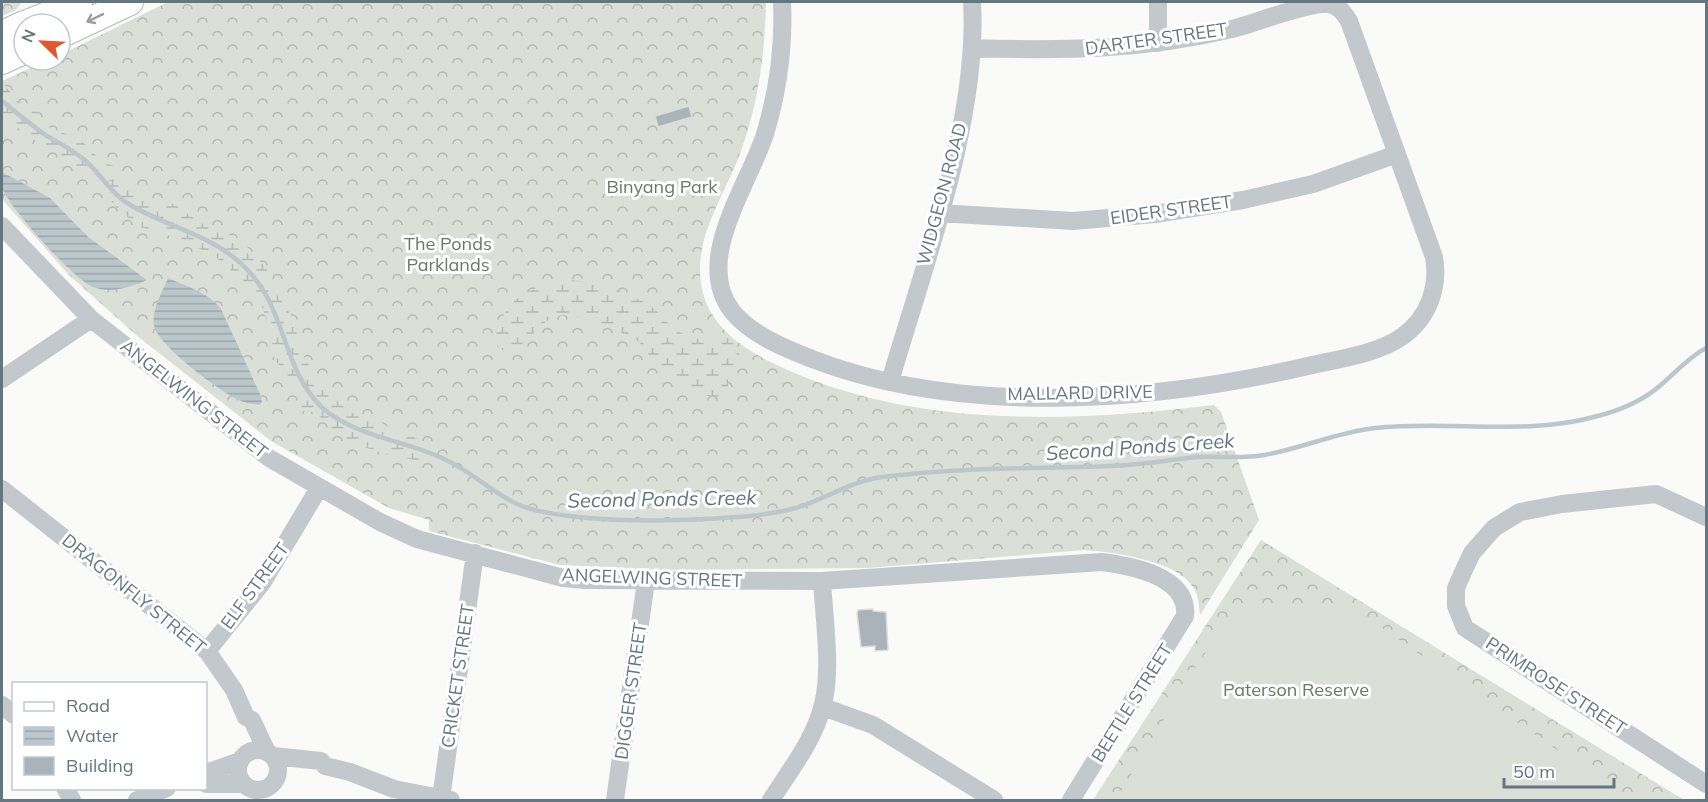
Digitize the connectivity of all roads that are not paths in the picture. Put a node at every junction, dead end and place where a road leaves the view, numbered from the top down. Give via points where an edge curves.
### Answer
1 (79, 2) edge
2 (129, 2) edge
3 (782, 2) edge
4 (972, 2) edge
5 (1158, 2) edge
6 (1336, 6) joint
7 (54, 12) edge
8 (72, 29) edge
9 (1158, 43) junction
10 (972, 48) junction
11 (1397, 154) junction
12 (939, 213) junction
13 (2, 226) edge
14 (91, 319) junction
15 (2, 379) edge
16 (890, 382) junction
17 (319, 488) junction
18 (2, 489) edge
19 (1707, 517) edge
20 (476, 554) junction
21 (646, 581) junction
22 (822, 581) junction
23 (1185, 603) joint
24 (207, 651) junction
25 (823, 707) junction
26 (246, 717) junction
27 (270, 754) junction
28 (242, 758) junction
29 (325, 766) junction
30 (207, 773) edge
31 (207, 784) edge
32 (1707, 784) edge
33 (274, 788) edge
34 (164, 790) edge
35 (249, 791) edge
36 (989, 799) edge
37 (447, 800) edge
38 (137, 801) edge
39 (615, 801) edge
40 (771, 801) edge
41 (1071, 801) edge

1 - 7 main road
2 -> 8 main road
3 - 16 street, MALLARD DRIVE via 779,82 764,135 724,230 716,263 720,287 742,322 774,342 835,368
4 - 10 street, WIDGEON ROAD
5 - 9 street
6 - 9 street, DARTER STREET via 1313,5 1230,30
6 - 11 street, MALLARD DRIVE via 1349,21
9 - 10 street, DARTER STREET via 1088,50
10 - 12 street, WIDGEON ROAD via 959,134
11 - 12 street, EIDER STREET via 1313,184 1166,213 1073,221
11 - 16 street, MALLARD DRIVE via 1436,270 1428,307 1412,328 1393,342 1278,373 1145,393 1013,396
12 - 16 street, WIDGEON ROAD
13 - 14 street, ANGELWING STREET
14 - 15 street
14 - 17 street, ANGELWING STREET via 255,448
17 - 20 street, ANGELWING STREET via 417,539
17 - 24 street, ELF STREET via 262,583
18 - 24 street, DRAGONFLY STREET
19 - 32 street, PRIMROSE STREET via 1656,494 1520,512 1494,528 1472,553 1456,588 1456,606 1466,628
20 - 21 street, ANGELWING STREET via 563,578
20 - 37 street, CRICKET STREET
21 - 22 street, ANGELWING STREET
21 - 39 street, DIGGER STREET
22 - 23 street, ANGELWING STREET via 1102,562 1158,577 1179,591
22 - 25 street via 826,676
23 - 41 street, BEETLE STREET via 1181,625
24 - 26 street, DRAGONFLY STREET via 234,690
25 - 36 street via 873,725
25 - 40 street via 810,738
26 - 27 street, DRAGONFLY STREET via 252,720
26 - 28 street, DRAGONFLY STREET
27 - 28 street via 254,750
27 - 29 street via 321,761
27 - 33 street via 279,768
28 - 30 street
28 - 35 street via 238,773
29 - 33 street via 319,771 299,773
29 - 37 street via 394,789
31 - 35 street
33 - 35 street
34 - 38 street

